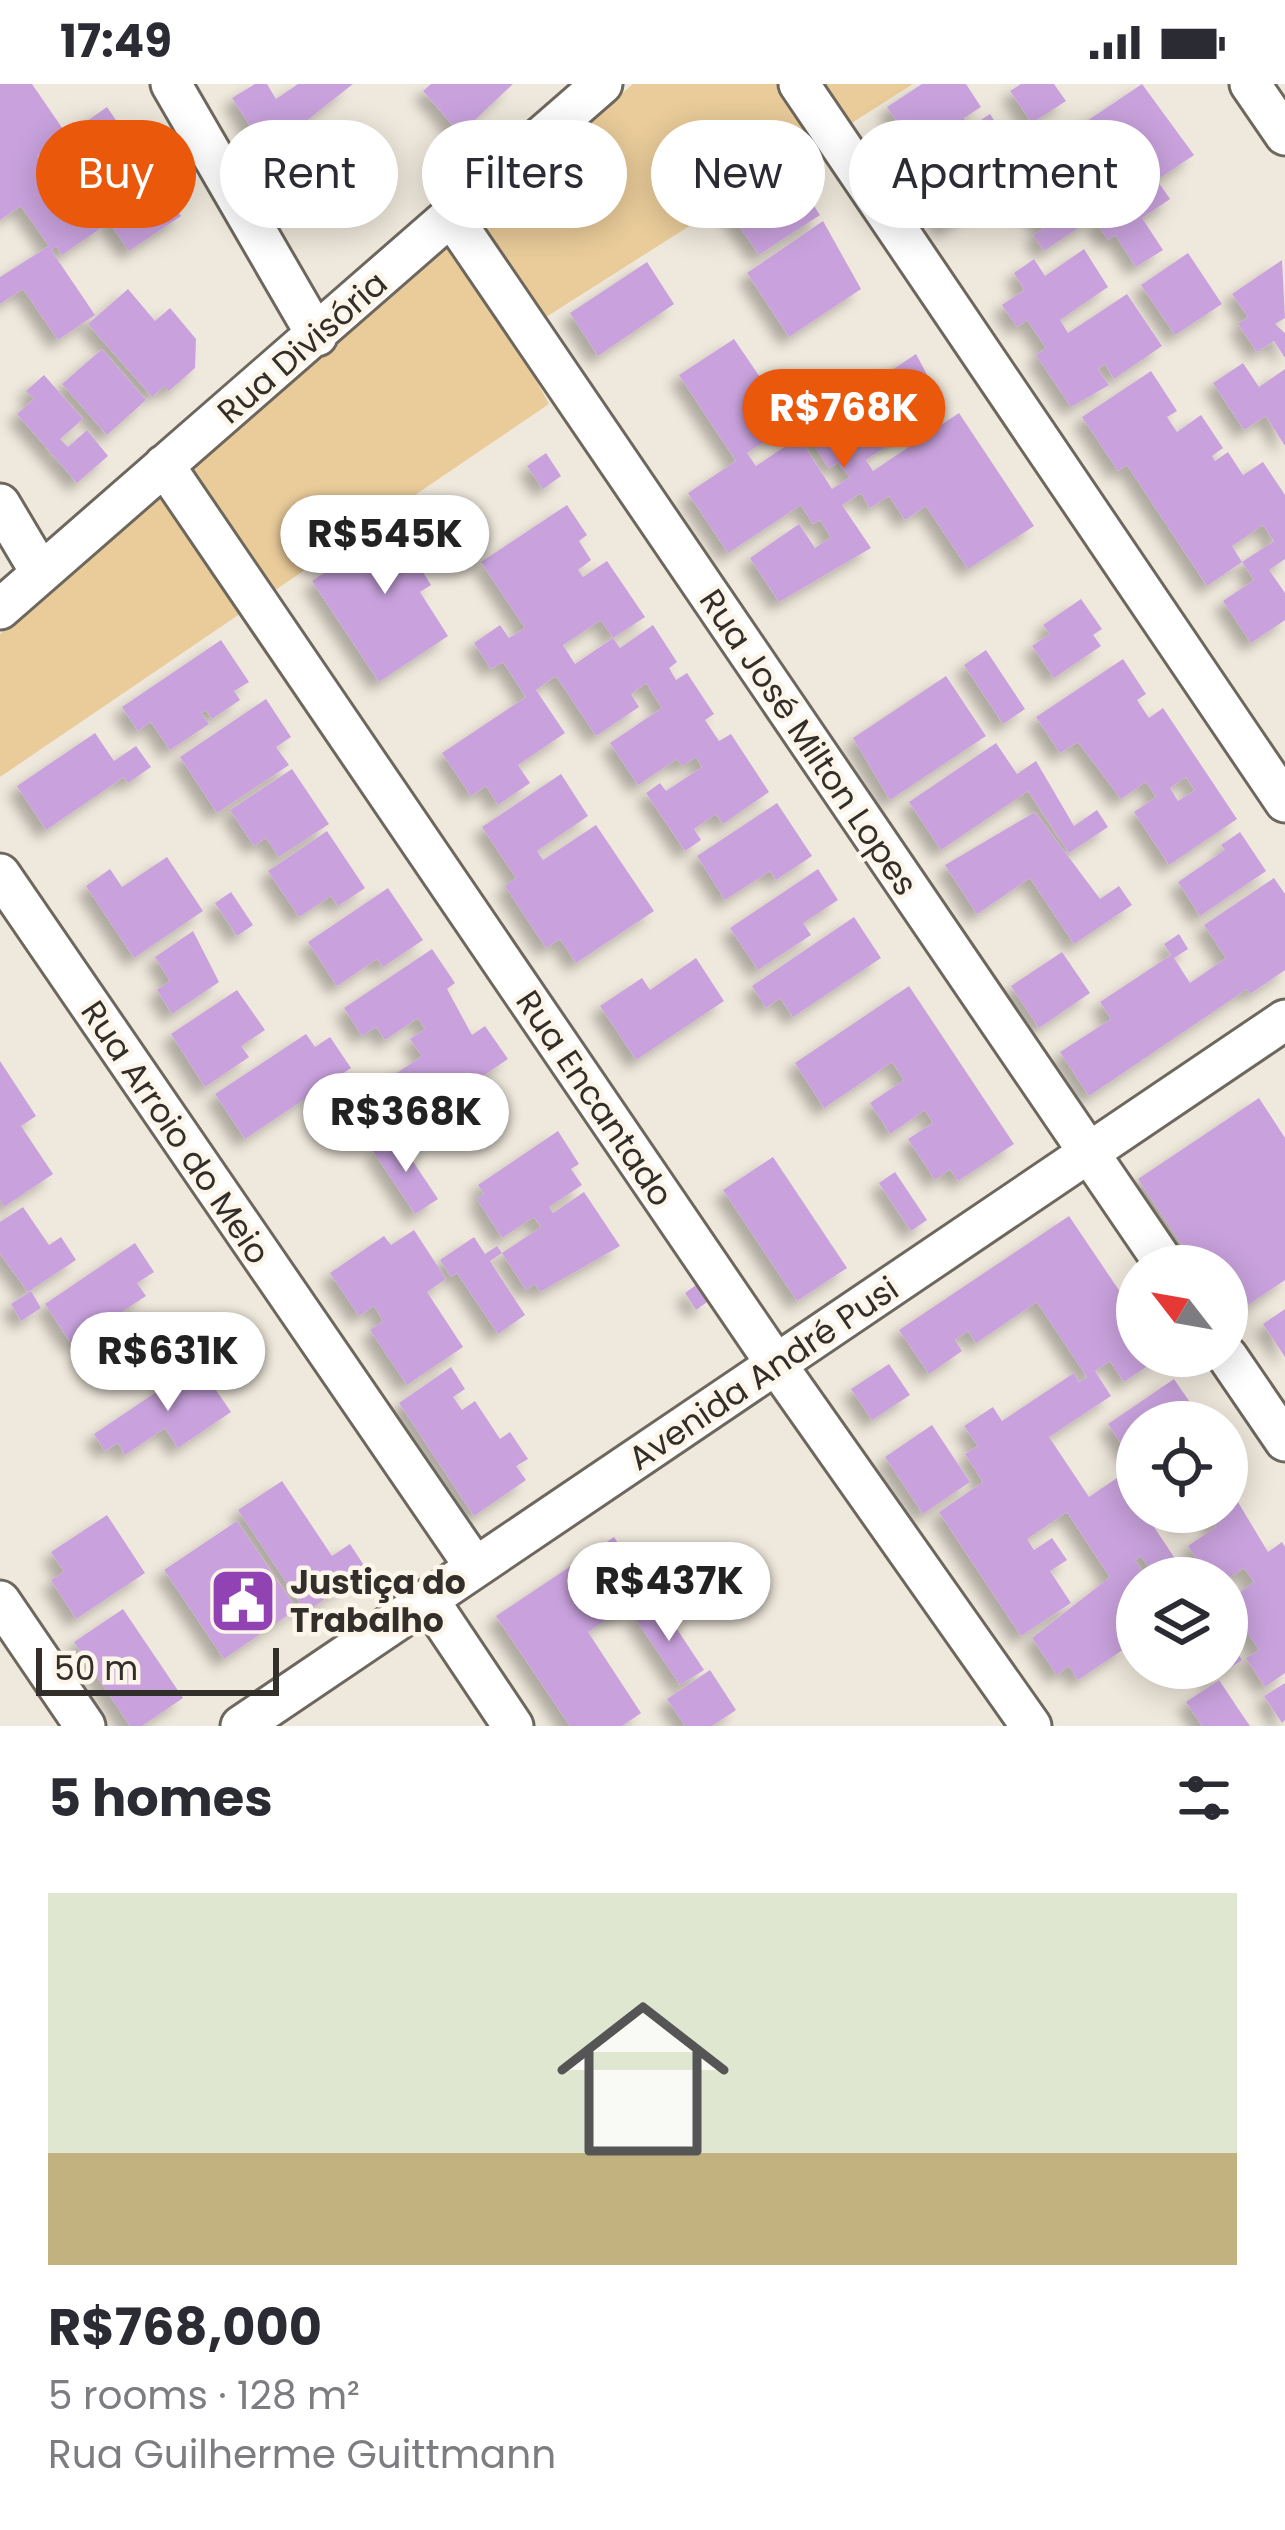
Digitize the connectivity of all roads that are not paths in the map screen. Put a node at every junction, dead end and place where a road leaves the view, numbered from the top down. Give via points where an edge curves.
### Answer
1 (170, 84) edge
2 (799, 84) edge
3 (1250, 84) edge
4 (590, 88) edge
5 (556, 120) edge
6 (1285, 136) edge
7 (440, 228) edge
8 (459, 228) edge
9 (317, 336) junction
10 (164, 465) junction
11 (0, 504) edge
12 (40, 573) junction
13 (0, 609) edge
14 (1285, 802) edge
15 (0, 874) edge
16 (1285, 1020) edge
17 (1088, 1152) junction
18 (1152, 1245) edge
19 (776, 1364) junction
20 (1241, 1377) edge
21 (1285, 1441) edge
22 (475, 1567) junction
23 (428, 1599) junction
24 (0, 1601) edge
25 (85, 1726) edge
26 (241, 1726) edge
27 (513, 1726) edge
28 (1031, 1726) edge

1 - 9 street
2 - 14 street
3 - 6 street
4 - 5 street, Rua Divisória
7 - 9 street, Rua Divisória
8 - 17 street, Rua José Milton Lopes
9 - 10 street, Rua Divisória
10 - 12 street, Rua Divisória
10 - 19 street, Rua Encantado
11 - 12 street
12 - 13 street, Rua Divisória
15 - 22 street, Rua Arroio do Meio
16 - 17 street, Avenida André Pusi
17 - 18 street, Rua José Milton Lopes
17 - 19 street, Avenida André Pusi
19 - 22 street, Avenida André Pusi
19 - 28 street, Rua Encantado
20 - 21 street
22 - 23 street, Avenida André Pusi
23 - 26 street, Avenida André Pusi
23 - 27 street
24 - 25 street

